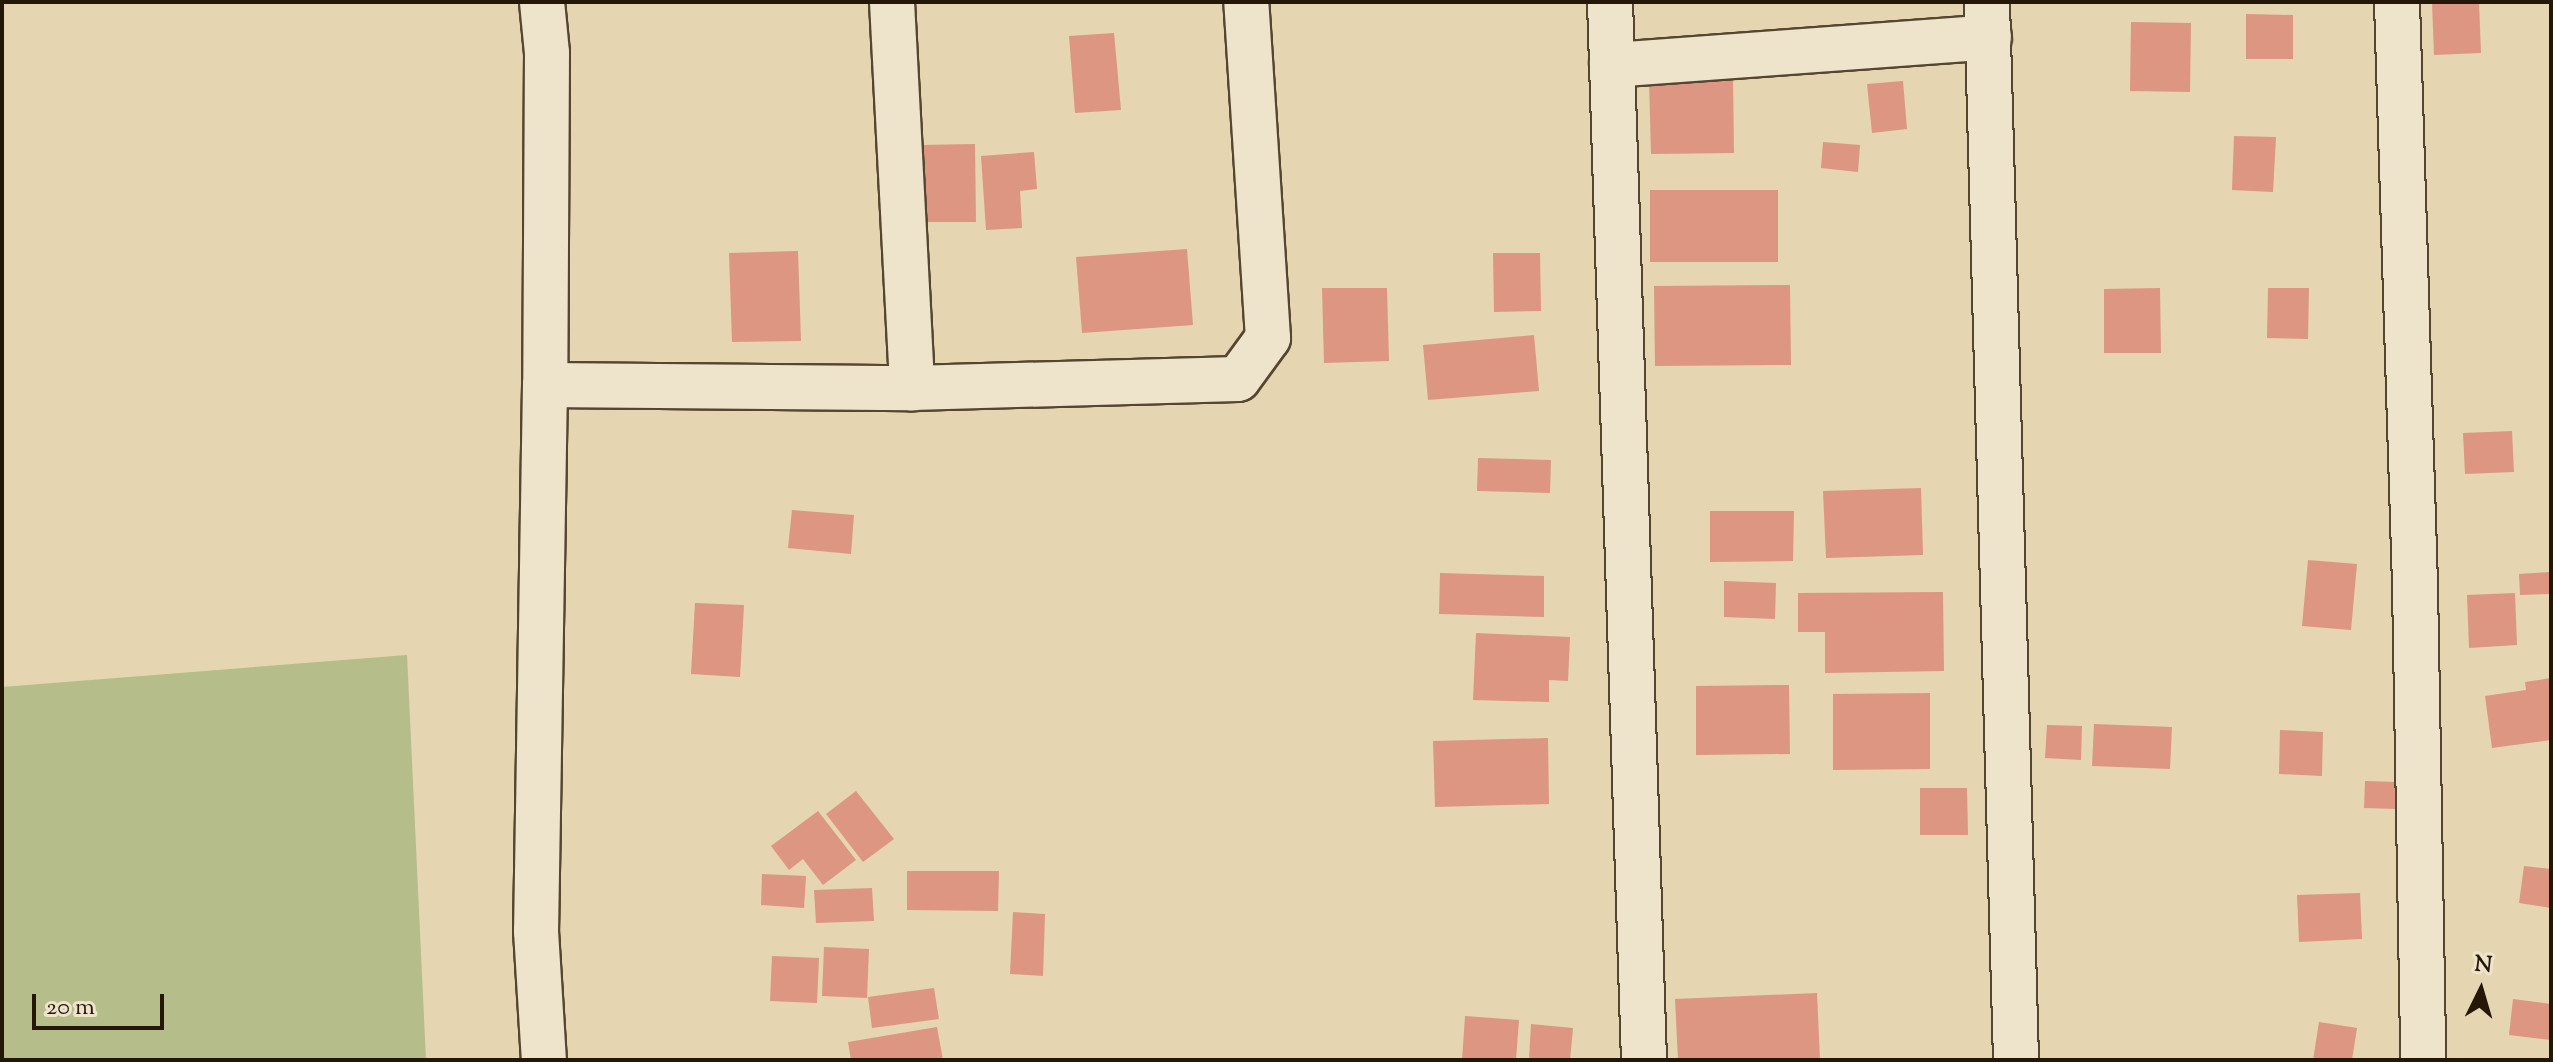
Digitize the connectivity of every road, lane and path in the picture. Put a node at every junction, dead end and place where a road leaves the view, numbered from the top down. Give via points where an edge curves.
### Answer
1 (542, 2) edge
2 (892, 2) edge
3 (1246, 2) edge
4 (1610, 2) edge
5 (2397, 2) edge
6 (1988, 20) edge
7 (1612, 65) junction
8 (545, 385) junction
9 (912, 388) junction
10 (544, 1060) edge
11 (1644, 1060) edge
12 (2016, 1060) edge
13 (2423, 1060) edge

1 - 8 street via 547,53
2 - 9 street
3 - 9 street via 1268,338 1238,379
4 - 7 street
5 - 13 street
6 - 7 street
6 - 12 street
7 - 11 street
8 - 9 street
8 - 10 street via 536,931

